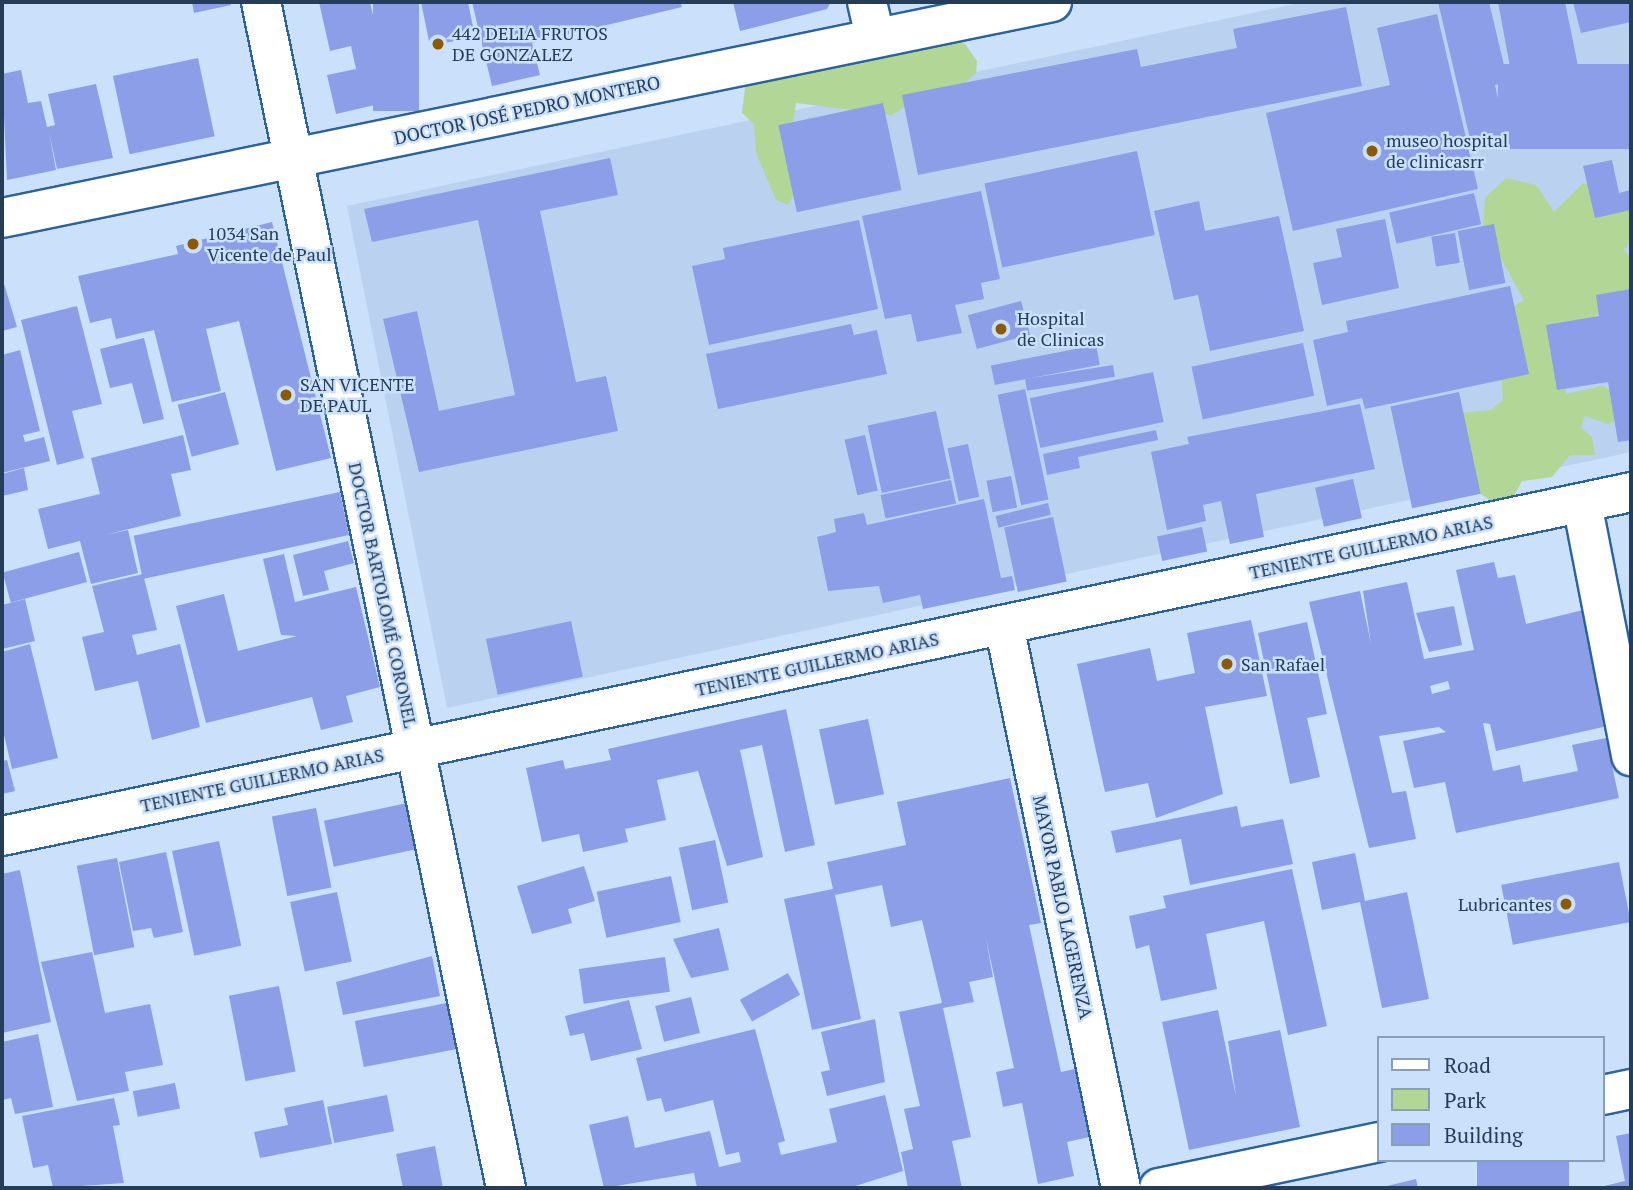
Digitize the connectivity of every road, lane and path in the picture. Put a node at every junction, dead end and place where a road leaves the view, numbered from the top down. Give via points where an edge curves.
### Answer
1 (261, 2) edge
2 (867, 2) edge
3 (1052, 2) edge
4 (875, 38) junction
5 (293, 158) junction
6 (2, 218) edge
7 (1631, 492) edge
8 (1582, 503) junction
9 (1004, 625) junction
10 (414, 748) junction
11 (1631, 756) edge
12 (2, 836) edge
13 (1631, 1089) edge
14 (1605, 1095) edge
15 (1378, 1142) edge
16 (506, 1188) edge
17 (1121, 1188) edge
18 (1159, 1188) edge

1 - 5 street, DOCTOR BARTOLOMÉ CORONEL
2 - 4 street
3 - 4 street, DOCTOR JOSÉ PEDRO MONTERO
4 - 5 street, DOCTOR JOSÉ PEDRO MONTERO
5 - 6 street, DOCTOR JOSÉ PEDRO MONTERO
5 - 10 street, DOCTOR BARTOLOMÉ CORONEL
7 - 8 street, TENIENTE GUILLERMO ARIAS
8 - 9 street, TENIENTE GUILLERMO ARIAS
8 - 11 street
9 - 10 street, TENIENTE GUILLERMO ARIAS
9 - 17 street, MAYOR PABLO LAGERENZA
10 - 12 street, TENIENTE GUILLERMO ARIAS
10 - 16 street, DOCTOR BARTOLOMÉ CORONEL
13 - 14 street
15 - 18 street

